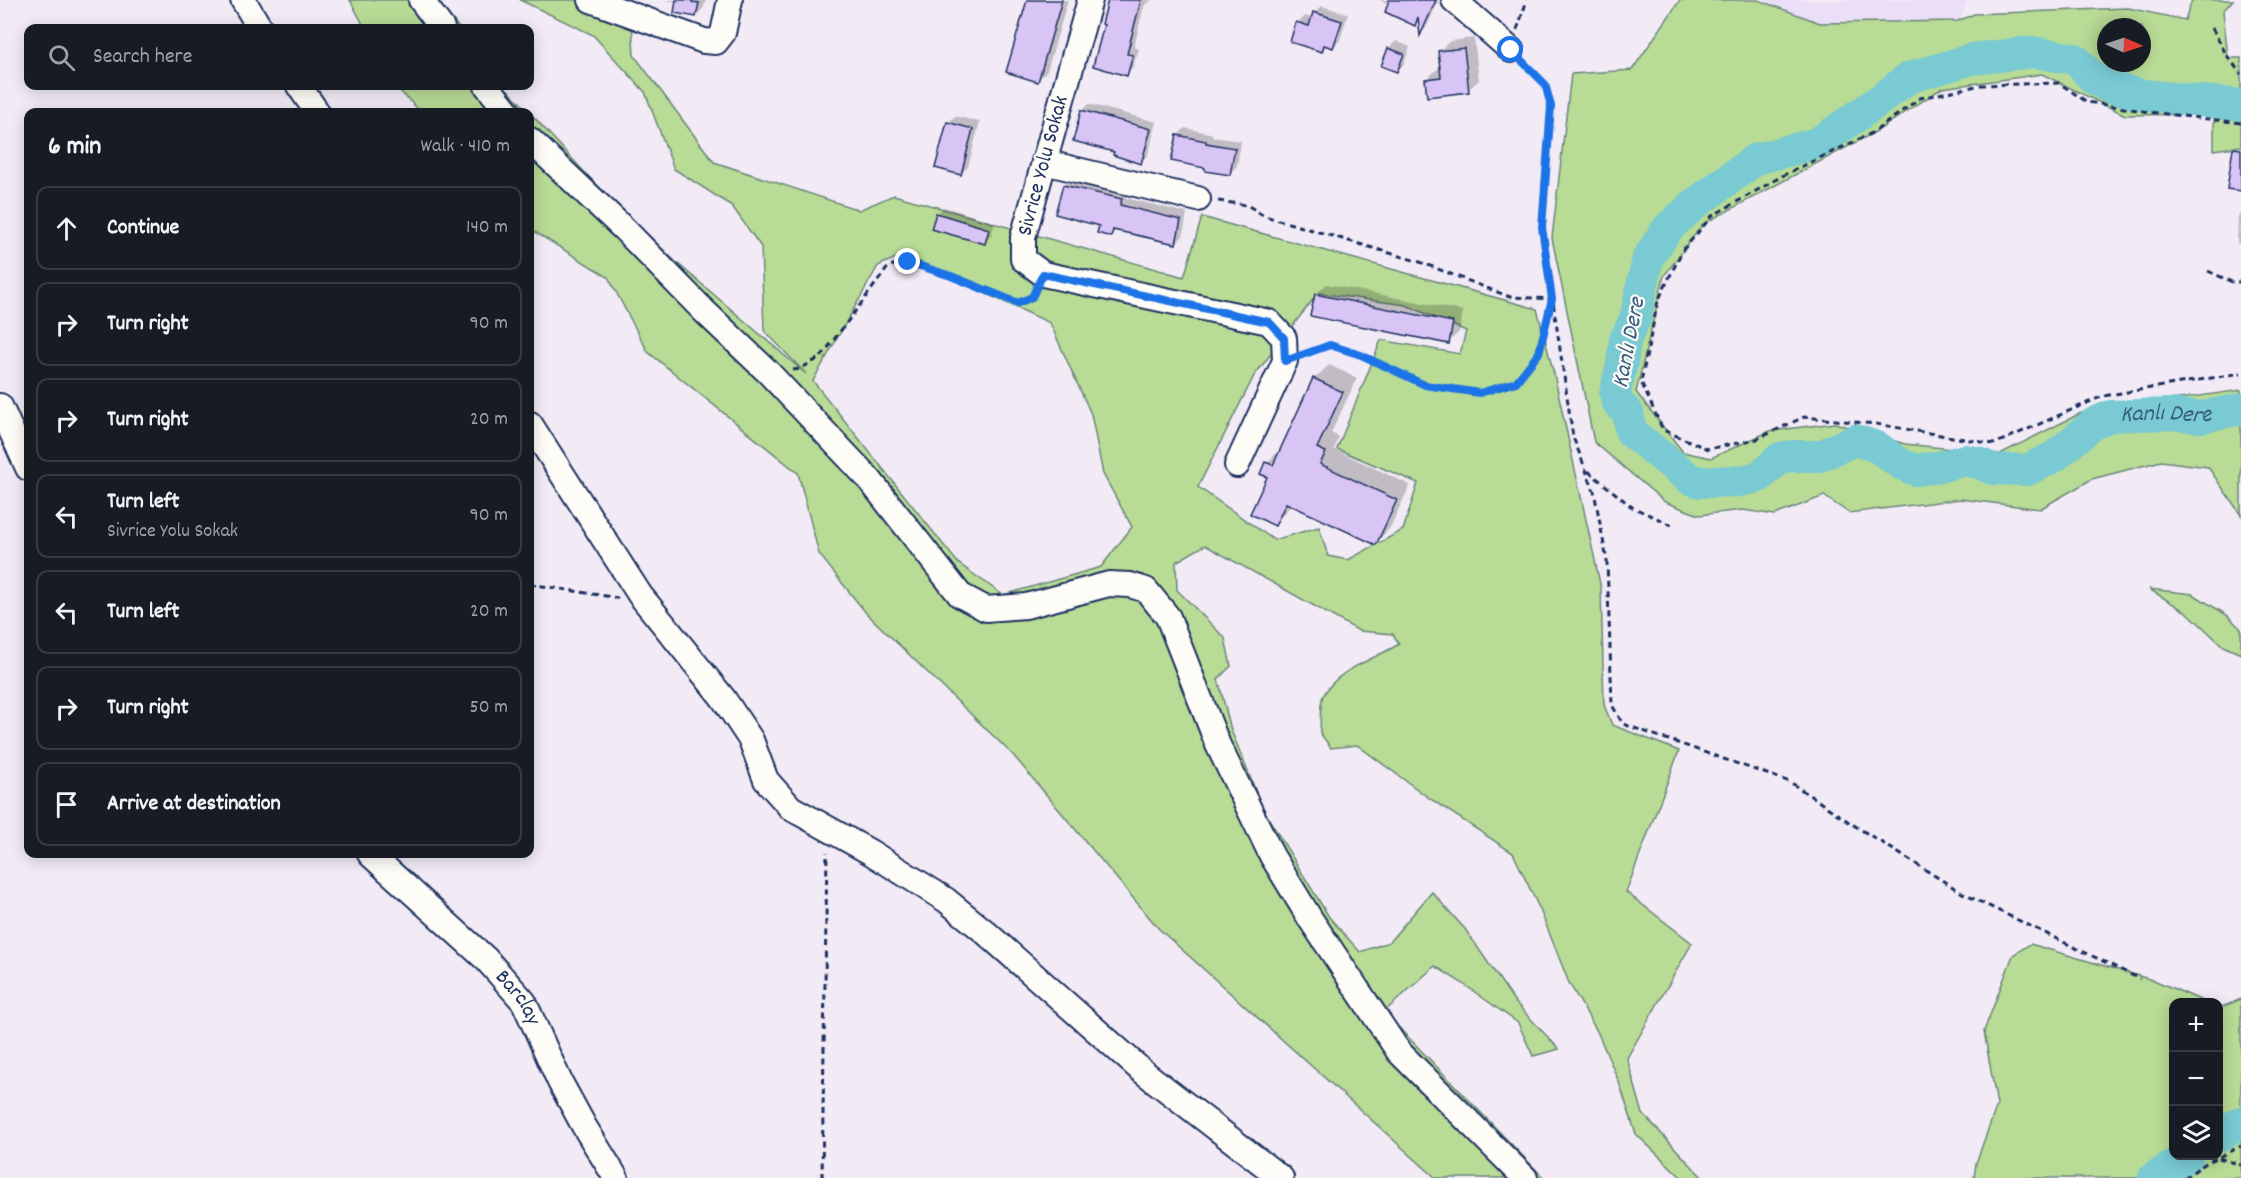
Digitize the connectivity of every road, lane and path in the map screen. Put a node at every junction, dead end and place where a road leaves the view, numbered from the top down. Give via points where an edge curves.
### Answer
1 (243, 0) edge
2 (421, 0) edge
3 (591, 0) edge
4 (730, 0) edge
5 (1090, 0) edge
6 (1454, 0) edge
7 (1527, 0) edge
8 (258, 24) edge
9 (439, 24) edge
10 (2212, 28) dead end
11 (1511, 50) junction
12 (2241, 74) edge
13 (302, 90) edge
14 (490, 90) edge
15 (314, 108) edge
16 (504, 108) edge
17 (2241, 123) edge
18 (534, 144) edge
19 (1044, 162) junction
20 (1198, 199) joint
21 (2208, 271) dead end
22 (1043, 274) junction
23 (2241, 282) edge
24 (1552, 299) junction
25 (1285, 361) junction
26 (767, 371) junction
27 (2241, 373) edge
28 (0, 406) edge
29 (534, 430) edge
30 (24, 459) edge
31 (1236, 465) dead end
32 (1586, 470) junction
33 (1674, 526) dead end
34 (534, 585) edge
35 (640, 594) junction
36 (827, 829) junction
37 (374, 858) edge
38 (2140, 979) dead end
39 (2241, 1146) edge
40 (2223, 1155) edge
41 (2214, 1160) edge
42 (2223, 1160) edge
43 (2241, 1165) edge
44 (616, 1178) edge
45 (822, 1178) edge
46 (1281, 1178) edge
47 (1525, 1178) edge
48 (2184, 1178) edge

1 - 8 street
2 - 9 street
3 - 4 street via 716,42 723,33
5 - 19 street, Sivrice Yolu Sokak
6 - 11 street
7 - 11 path
10 - 12 path
11 - 24 path via 1545,84 1551,106 1542,227
13 - 15 street
14 - 16 street
17 - 27 path via 2087,102 2059,83 1981,85 1920,98 1874,132 1784,175 1712,216 1682,251 1658,301 1641,382 1663,430 1708,449 1757,439 1804,417 1876,424 1994,444 2103,396
18 - 26 street
19 - 20 street
19 - 22 street, Sivrice Yolu Sokak via 1023,237 1023,259
20 - 24 path via 1247,205 1265,216 1420,261 1510,297
21 - 23 path
22 - 25 street via 1269,322 1284,338
22 - 26 path via 1032,297 1018,303 908,262 889,266 821,357 800,369
24 - 25 path via 1539,353 1516,382 1480,393 1425,385 1330,345
24 - 32 path via 1573,436
25 - 31 street
26 - 47 street via 869,479 960,595 986,609 1026,606 1109,584 1146,590 1168,617 1218,745 1272,856 1311,920 1399,1052
28 - 30 street
29 - 35 street
32 - 33 path via 1632,507
32 - 38 path via 1594,491 1607,561 1612,705 1623,724 1790,782 1964,894
34 - 35 path via 613,598
35 - 36 street via 723,698 751,740 766,780 791,808
36 - 45 path
36 - 46 street via 946,900 1141,1070
37 - 44 street, Barclay via 486,959 524,1002 560,1082
39 - 40 path
41 - 48 path
42 - 43 path

